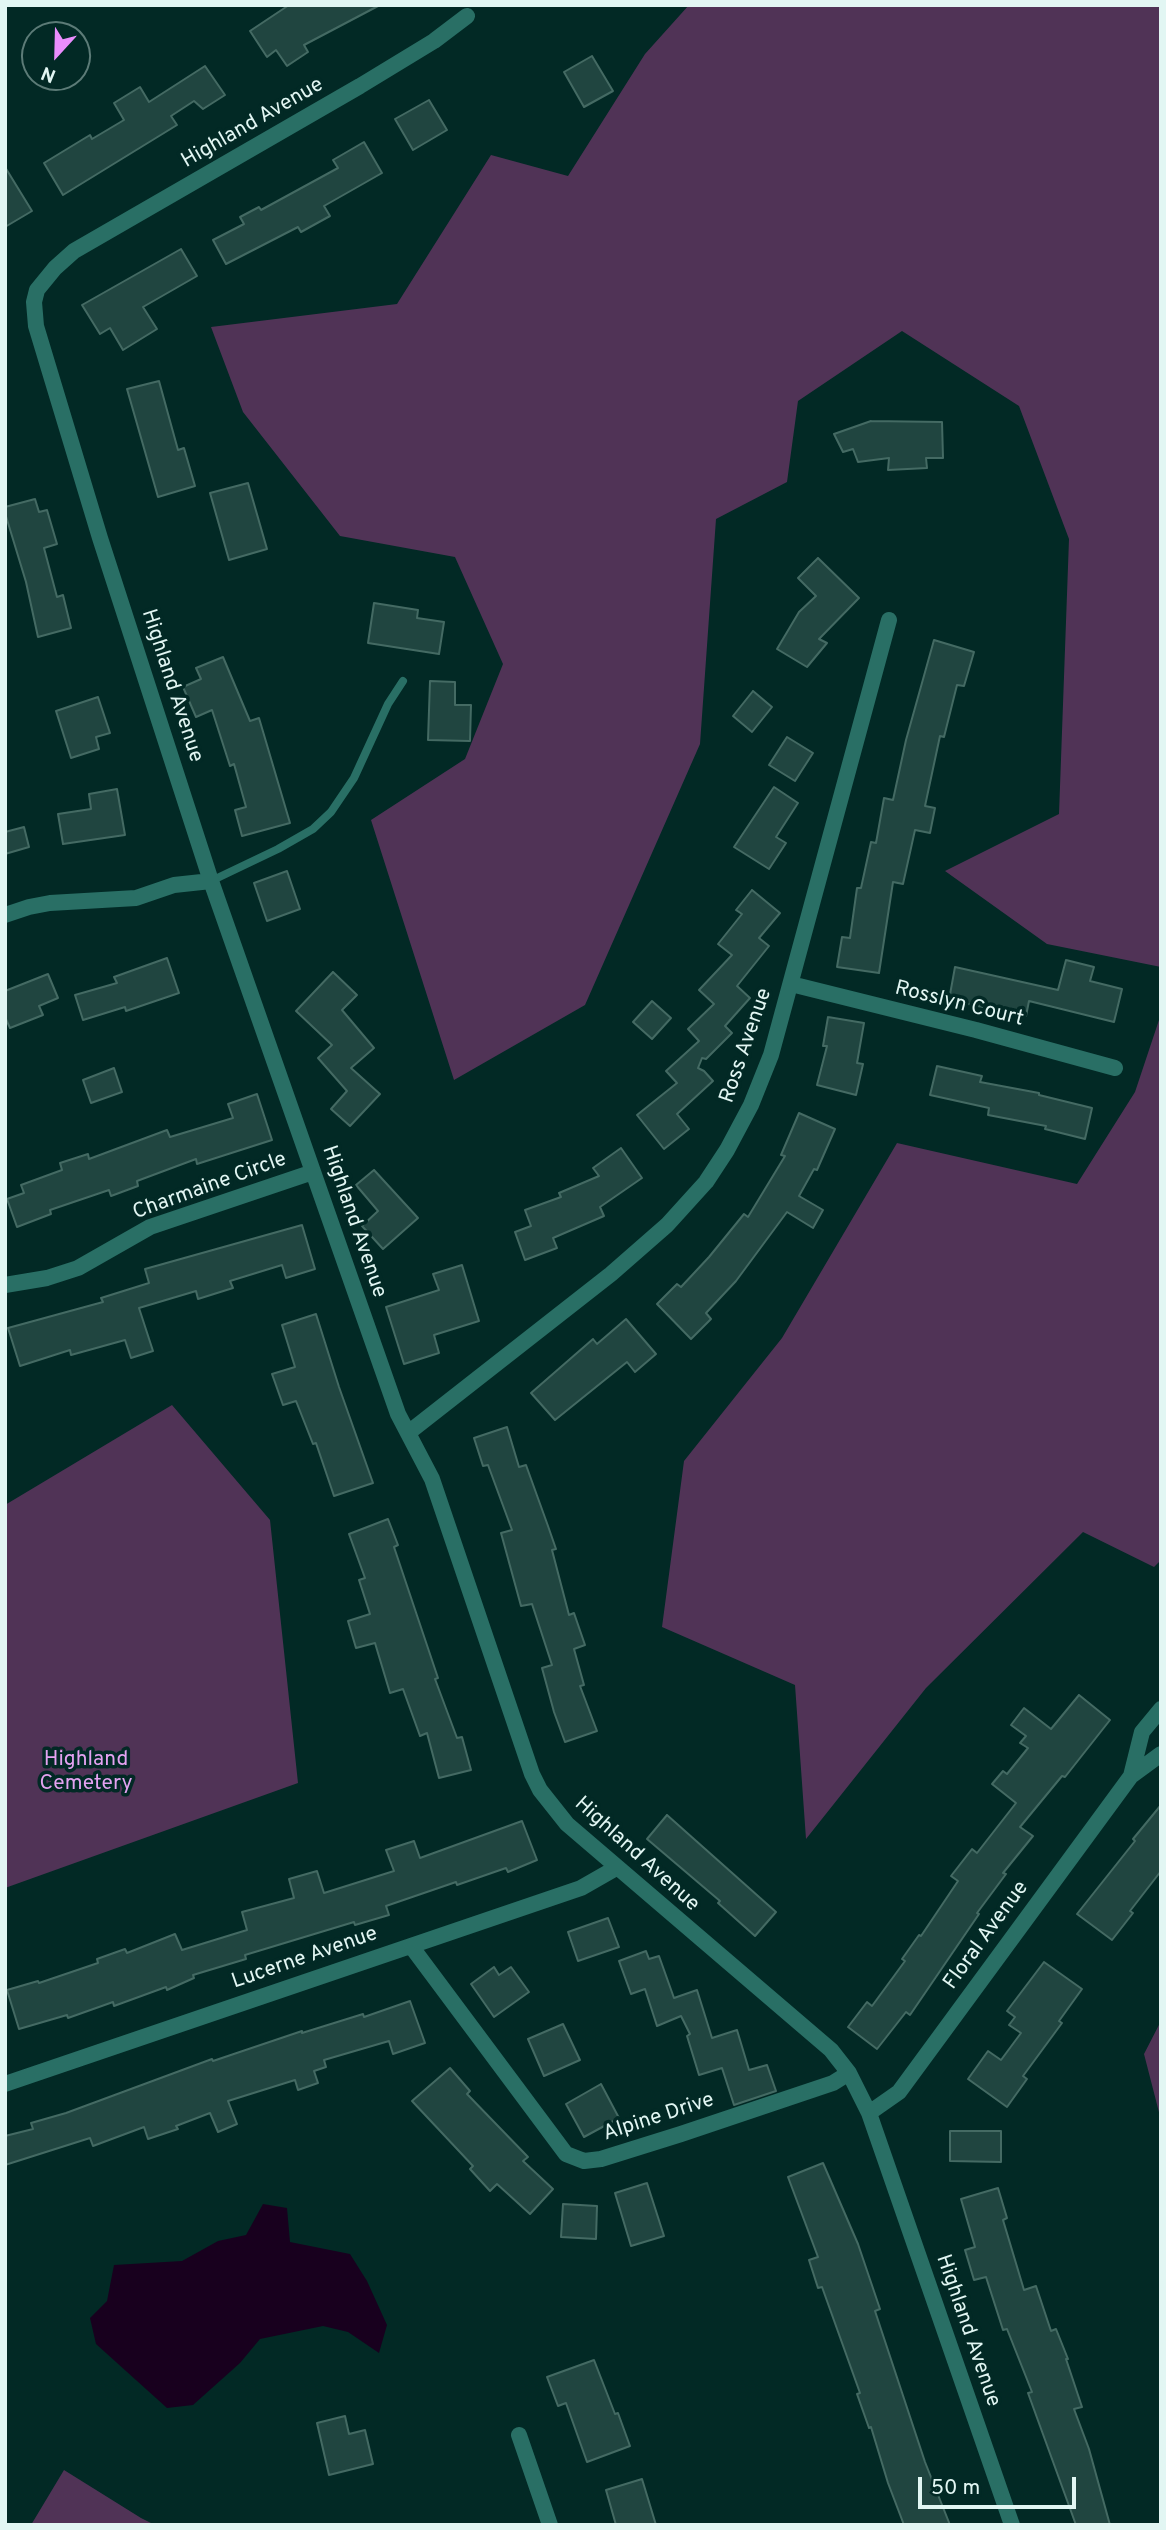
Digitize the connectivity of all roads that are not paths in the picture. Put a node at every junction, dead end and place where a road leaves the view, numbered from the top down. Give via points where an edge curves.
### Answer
1 (467, 16) dead end
2 (889, 620) dead end
3 (403, 681) dead end
4 (211, 881) junction
5 (5, 915) edge
6 (791, 984) junction
7 (1115, 1068) dead end
8 (313, 1172) junction
9 (5, 1285) edge
10 (408, 1433) junction
11 (1161, 1709) edge
12 (1161, 1754) edge
13 (1130, 1776) junction
14 (616, 1868) junction
15 (411, 1946) junction
16 (849, 2073) junction
17 (5, 2084) edge
18 (869, 2113) junction
19 (519, 2435) dead end
20 (550, 2525) edge
21 (1012, 2525) edge

1 - 4 street, Highland Avenue via 360,86 74,251 37,290 36,326
2 - 6 street, Ross Avenue
3 - 4 lane via 354,778 331,812 313,829
4 - 5 street via 174,885 136,898 50,903
4 - 8 street, Highland Avenue
6 - 7 street, Rosslyn Court
6 - 10 street, Ross Avenue via 751,1105 706,1182 667,1225 611,1274
8 - 9 street, Charmaine Circle via 150,1227 78,1268
8 - 10 street, Highland Avenue
10 - 14 street, Highland Avenue via 432,1479 532,1774 567,1824
11 - 13 street, Floral Avenue via 1142,1732
12 - 13 street, Floral Avenue
13 - 18 street, Floral Avenue via 899,2092
14 - 15 street, Lucerne Avenue via 581,1888
14 - 16 street, Highland Avenue via 831,2050
15 - 16 street, Alpine Drive via 566,2154 584,2161 681,2134 833,2083
15 - 17 street, Lucerne Avenue
16 - 18 street, Highland Avenue
18 - 21 street, Highland Avenue
19 - 20 street

